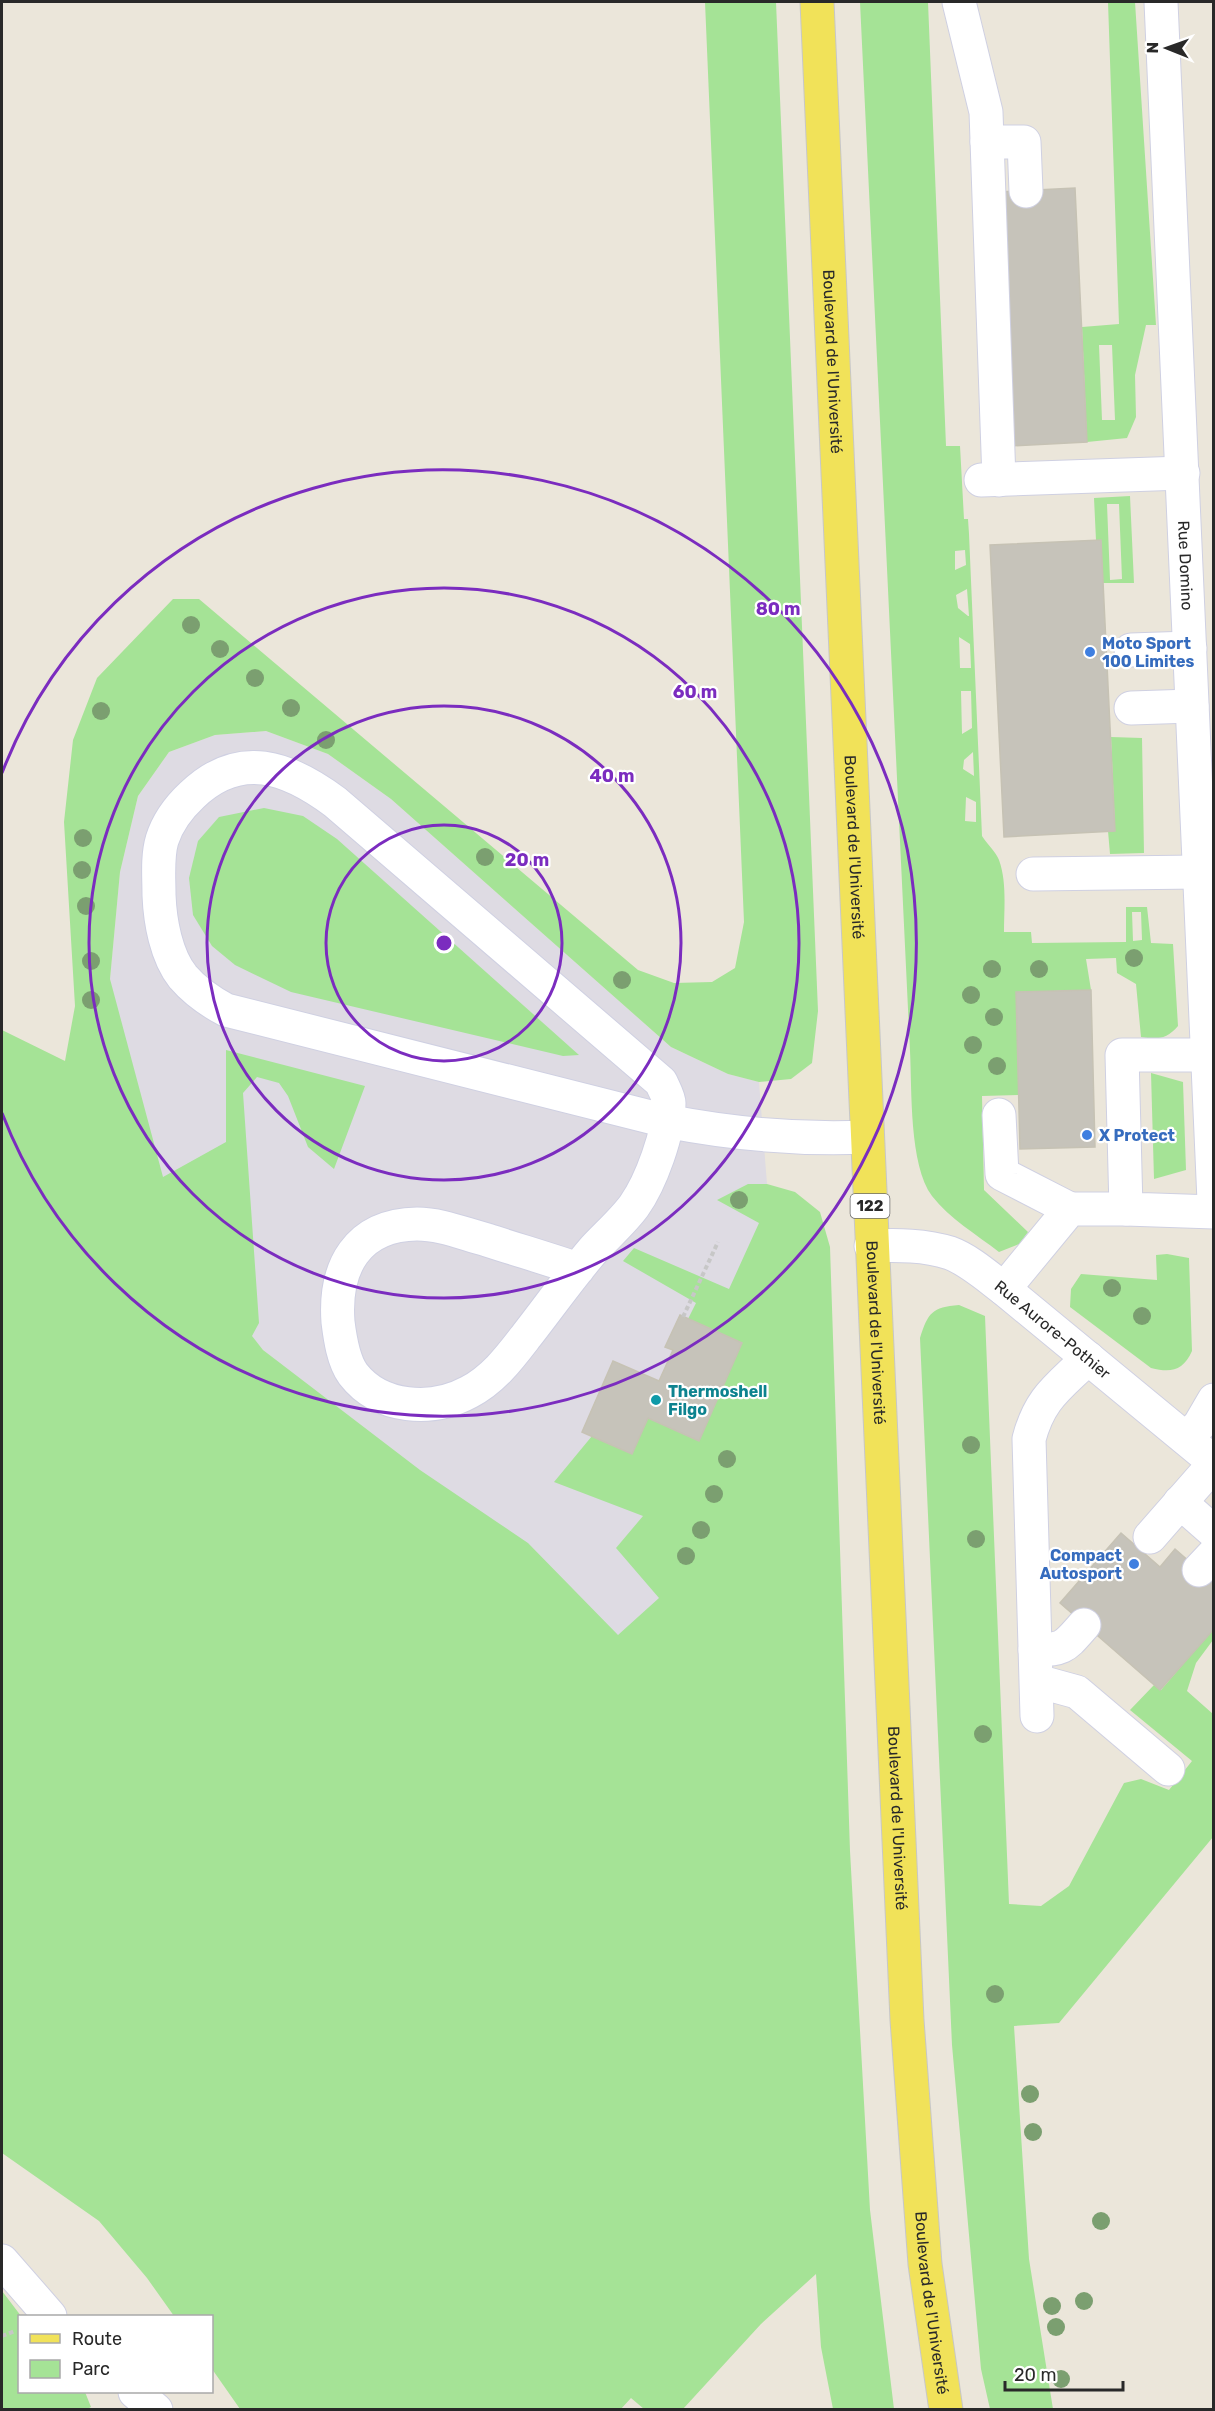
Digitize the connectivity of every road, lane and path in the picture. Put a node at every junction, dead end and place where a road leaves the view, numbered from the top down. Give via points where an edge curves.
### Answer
1 (817, 2) edge
2 (959, 2) edge
3 (1161, 2) edge
4 (987, 142) junction
5 (1026, 191) dead end
6 (1183, 473) junction
7 (1190, 648) junction
8 (1131, 650) dead end
9 (1192, 706) junction
10 (1131, 708) dead end
11 (1033, 874) dead end
12 (1204, 892) edge
13 (1207, 1055) junction
14 (999, 1115) dead end
15 (666, 1121) junction
16 (867, 1137) junction
17 (1214, 1201) edge
18 (1070, 1209) junction
19 (1126, 1209) junction
20 (1214, 1212) edge
21 (718, 1242) dead end
22 (872, 1246) junction
23 (578, 1269) junction
24 (1004, 1289) junction
25 (683, 1317) dead end
26 (1088, 1358) junction
27 (1214, 1400) edge
28 (1187, 1439) junction
29 (1214, 1463) edge
30 (1180, 1502) junction
31 (1214, 1532) edge
32 (1150, 1537) dead end
33 (1084, 1625) dead end
34 (1036, 1666) junction
35 (1038, 1716) dead end
36 (1168, 1769) dead end
37 (2, 2261) edge
38 (49, 2315) edge
39 (18, 2331) edge
40 (2, 2336) edge
41 (137, 2393) edge
42 (156, 2409) edge
43 (946, 2409) edge

1 - 16 main road, Boulevard de l'Université / 122
2 - 4 street via 986,112
3 - 6 street, Rue Domino
4 - 5 street via 1024,142
4 - 6 street via 990,480
6 - 7 street, Rue Domino
7 - 8 street
7 - 9 street, Rue Domino
9 - 10 street
9 - 12 street, Rue Domino
11 - 12 street
12 - 13 street, Rue Domino
13 - 17 street, Rue Domino
13 - 19 street via 1122,1055
14 - 18 street via 1002,1174
15 - 15 street via 226,1010 204,998 182,975 168,948 160,913 162,840 175,810 227,770 281,771 309,783 661,1082 669,1102
15 - 16 street via 770,1136
15 - 23 street via 659,1155 634,1205
16 - 22 main road, Boulevard de l'Université / 122
18 - 19 street
18 - 24 street
19 - 20 street
21 - 25 path
22 - 24 street, Rue Aurore-Pothier via 908,1245 952,1254
22 - 43 main road, Boulevard de l'Université / 122 via 907,2020 925,2264
23 - 23 street via 498,1371 468,1392 435,1403 405,1405 375,1393 353,1373 340,1341 337,1308 341,1276 353,1251 372,1234 390,1227 417,1224 447,1228
24 - 26 street, Rue Aurore-Pothier
26 - 28 street, Rue Aurore-Pothier
26 - 34 street via 1041,1405 1029,1439
27 - 28 street
28 - 29 street, Rue Aurore-Pothier
29 - 30 street
30 - 31 street
30 - 32 street
33 - 34 street via 1066,1646
34 - 35 street
34 - 36 street via 1077,1692
37 - 38 street
39 - 40 path
41 - 42 street

